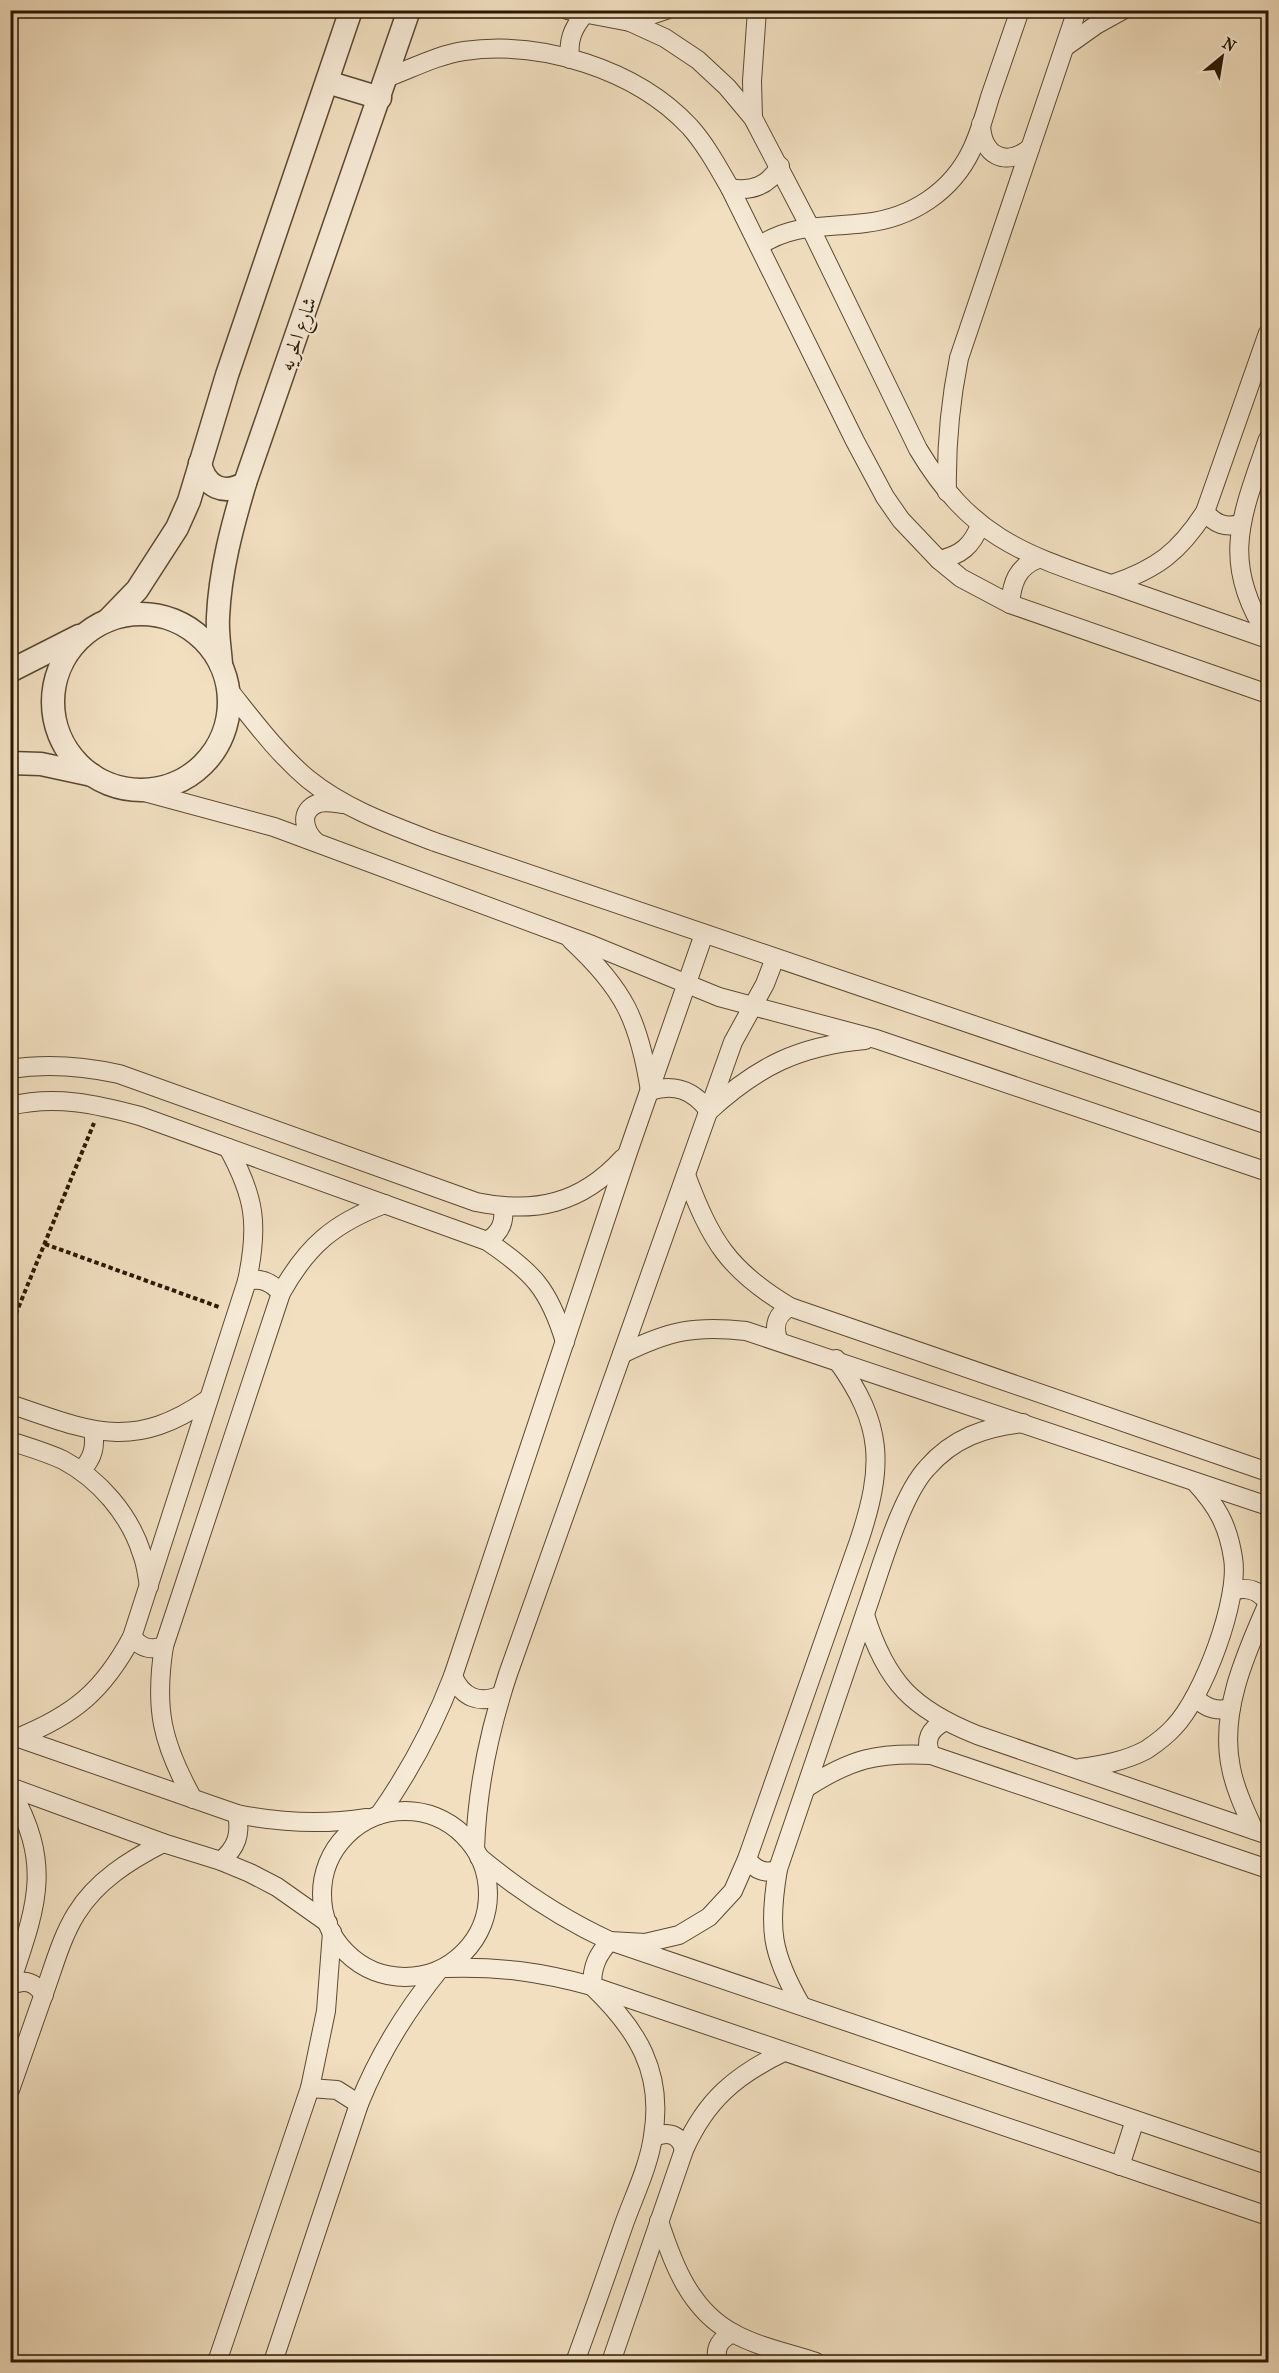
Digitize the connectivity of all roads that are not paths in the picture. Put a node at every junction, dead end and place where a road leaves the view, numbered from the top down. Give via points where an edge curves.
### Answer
1 (351, 10) edge
2 (409, 10) edge
3 (666, 10) edge
4 (758, 10) edge
5 (1020, 10) edge
6 (1077, 10) edge
7 (1123, 10) edge
8 (576, 13) edge
9 (630, 22) junction
10 (1065, 47) junction
11 (570, 60) junction
12 (327, 82) junction
13 (383, 88) junction
14 (753, 118) junction
15 (981, 124) junction
16 (1030, 148) junction
17 (780, 166) junction
18 (730, 188) junction
19 (810, 227) junction
20 (759, 246) junction
21 (1269, 333) edge
22 (1269, 439) edge
23 (200, 464) junction
24 (245, 483) junction
25 (947, 492) junction
26 (1205, 512) junction
27 (1240, 524) junction
28 (981, 525) junction
29 (1038, 559) junction
30 (939, 560) junction
31 (1112, 584) junction
32 (1010, 604) junction
33 (108, 620) junction
34 (86, 633) junction
35 (1269, 638) edge
36 (220, 664) junction
37 (10, 671) edge
38 (228, 689) junction
39 (1269, 694) edge
40 (10, 763) edge
41 (93, 776) junction
42 (137, 790) junction
43 (348, 805) junction
44 (316, 842) junction
45 (704, 934) junction
46 (566, 935) junction
47 (775, 958) junction
48 (687, 984) junction
49 (752, 1006) junction
50 (876, 1039) junction
51 (10, 1069) edge
52 (650, 1091) junction
53 (10, 1106) edge
54 (709, 1111) junction
55 (1269, 1125) edge
56 (228, 1148) junction
57 (628, 1152) junction
58 (1269, 1172) edge
59 (686, 1175) junction
60 (385, 1204) junction
61 (504, 1208) junction
62 (487, 1242) junction
63 (248, 1281) junction
64 (281, 1293) junction
65 (790, 1307) junction
66 (778, 1340) junction
67 (566, 1342) junction
68 (622, 1354) junction
69 (836, 1359) junction
70 (207, 1400) junction
71 (10, 1404) edge
72 (1023, 1423) junction
73 (93, 1430) junction
74 (10, 1441) edge
75 (81, 1471) junction
76 (1269, 1472) edge
77 (1194, 1480) junction
78 (1269, 1506) edge
79 (859, 1541) junction
80 (886, 1552) junction
81 (149, 1588) junction
82 (1232, 1591) junction
83 (1268, 1603) edge
84 (865, 1615) junction
85 (132, 1637) junction
86 (164, 1646) junction
87 (453, 1676) junction
88 (501, 1695) junction
89 (1195, 1696) junction
90 (1231, 1708) junction
91 (944, 1722) junction
92 (14, 1736) edge
93 (931, 1755) junction
94 (1076, 1769) junction
95 (10, 1788) edge
96 (806, 1788) junction
97 (193, 1799) junction
98 (237, 1814) junction
99 (376, 1816) junction
100 (1261, 1832) edge
101 (164, 1843) junction
102 (477, 1853) junction
103 (747, 1859) junction
104 (221, 1861) junction
105 (778, 1869) junction
106 (1269, 1869) edge
107 (329, 1928) junction
108 (610, 1941) junction
109 (442, 1969) junction
110 (10, 1986) edge
111 (592, 1986) junction
112 (44, 1995) junction
113 (801, 2005) junction
114 (784, 2052) junction
115 (310, 2088) junction
116 (10, 2090) edge
117 (359, 2104) junction
118 (1135, 2120) junction
119 (653, 2138) junction
120 (684, 2150) junction
121 (1269, 2165) edge
122 (1120, 2166) junction
123 (1269, 2216) edge
124 (659, 2221) junction
125 (733, 2333) junction
126 (217, 2362) edge
127 (273, 2362) edge
128 (576, 2362) edge
129 (611, 2362) edge
130 (718, 2362) edge
131 (816, 2362) edge

1 - 12 street
2 - 13 street, شارع الحريه
3 - 9 street
4 - 14 street
5 - 15 street
6 - 10 street
7 - 10 street
8 - 9 street
8 - 11 street
9 - 14 street via 665,38 698,60 728,87
10 - 16 street
11 - 13 street via 498,48 461,52
11 - 18 street via 635,84 664,104 697,136
12 - 13 street
12 - 23 street
13 - 24 street, شارع الحريه
14 - 17 street
15 - 16 street via 981,136 996,155 1008,158
15 - 19 street via 958,173 917,208 865,223
16 - 25 street via 959,358 950,402
17 - 18 street via 774,177 754,189
17 - 19 street
18 - 20 street
19 - 20 street via 783,232
19 - 25 street via 918,448
20 - 30 street via 885,497
21 - 26 street
22 - 27 street
23 - 24 street via 202,474 216,488 237,489
23 - 33 street via 189,501 163,552 137,590
24 - 36 street, شارع الحريه via 222,573
25 - 28 street
26 - 27 street via 1224,526
26 - 31 street via 1188,538 1167,559 1140,575
27 - 35 street via 1238,555 1243,586
28 - 29 street
28 - 30 street via 966,549
29 - 31 street
29 - 32 street via 1017,574
30 - 32 street via 961,578
31 - 35 street
32 - 39 street
33 - 34 street
33 - 36 street via 134,614 177,622 206,643
34 - 37 street
34 - 41 street via 69,650 58,671 53,706 61,740
36 - 38 street
38 - 42 street via 228,715 221,740 206,761 187,777 163,787
38 - 43 street via 291,763
40 - 41 street via 41,764
41 - 42 street via 114,786
42 - 44 street
43 - 44 street via 321,802 309,809 306,830
43 - 45 street via 435,842
44 - 46 street
45 - 47 street
45 - 48 street
46 - 48 street
46 - 52 street via 614,985 628,1009 644,1052
47 - 49 street
47 - 55 street
48 - 49 street
48 - 52 street
49 - 50 street
49 - 54 street via 734,1042
50 - 54 street via 839,1042 769,1065 737,1085
50 - 58 street
51 - 61 street via 60,1065 119,1074 450,1193
52 - 54 street via 676,1087 701,1100
52 - 57 street
53 - 56 street via 52,1100 101,1106
54 - 59 street
56 - 60 street
56 - 63 street via 251,1199 255,1227
57 - 61 street via 586,1190 560,1202
57 - 67 street
59 - 65 street via 714,1239 728,1257 760,1289
59 - 68 street
60 - 62 street
60 - 64 street via 358,1214 312,1246
61 - 62 street via 501,1227
62 - 67 street via 515,1260 538,1283 556,1311
63 - 64 street via 269,1282
63 - 70 street
64 - 86 street
65 - 66 street via 775,1324
65 - 76 street
66 - 68 street via 746,1330 714,1327 682,1330 651,1339
66 - 69 street
67 - 87 street
68 - 88 street
69 - 72 street
69 - 79 street via 869,1414 876,1446 876,1478
70 - 73 street via 182,1418 154,1429 123,1433
70 - 81 street
71 - 73 street
72 - 77 street
72 - 80 street via 995,1426 945,1450 925,1469 910,1492
73 - 75 street via 93,1452
74 - 75 street
75 - 81 street via 107,1494 128,1522 142,1554
77 - 78 street
77 - 82 street via 1214,1503 1227,1530 1234,1560
79 - 80 street via 875,1541
79 - 103 street
80 - 84 street
81 - 85 street
82 - 83 street via 1257,1591
82 - 89 street via 1211,1662
83 - 90 street
84 - 91 street via 875,1648 893,1678 916,1703
84 - 96 street
85 - 86 street via 150,1649
85 - 92 street via 97,1689 74,1709 47,1726
86 - 97 street via 159,1677 161,1719 177,1770
87 - 88 street via 463,1693 472,1698 492,1699
87 - 99 street via 424,1743
88 - 102 street via 480,1787
89 - 90 street via 1207,1707
89 - 94 street via 1175,1726 1147,1749 1113,1763
90 - 100 street via 1231,1768
91 - 93 street via 929,1735
91 - 94 street
92 - 97 street
93 - 96 street via 898,1753 865,1758 834,1770
93 - 106 street
94 - 100 street
95 - 101 street
95 - 110 street via 24,1812 37,1868 30,1926
96 - 105 street
97 - 98 street
98 - 99 street via 304,1824
98 - 104 street via 237,1840
99 - 102 street via 401,1811 443,1820 461,1833
99 - 107 street via 354,1828 328,1861 323,1903
101 - 104 street
101 - 112 street via 115,1871 94,1890 64,1937
102 - 108 street via 528,1896
102 - 109 street via 487,1877 485,1919 476,1939
103 - 105 street via 765,1872
103 - 108 street via 733,1891 709,1917 679,1935 645,1943
104 - 107 street via 277,1887
105 - 113 street via 772,1903 773,1939 783,1974
107 - 109 street via 343,1949 378,1972 398,1977
107 - 115 street via 326,2011
108 - 111 street via 595,1961
108 - 113 street
109 - 111 street via 519,1969
109 - 117 street via 392,2033
110 - 112 street via 29,1982
111 - 114 street
111 - 119 street via 633,2031 646,2058 654,2087
112 - 116 street
113 - 118 street
114 - 120 street via 731,2083 710,2104
114 - 122 street
115 - 117 street via 337,2090
115 - 126 street
117 - 127 street
118 - 121 street
118 - 122 street
119 - 120 street via 669,2133 679,2139
119 - 128 street
120 - 124 street
122 - 123 street
124 - 125 street via 680,2278 712,2318
124 - 129 street
125 - 130 street via 719,2343
125 - 131 street

